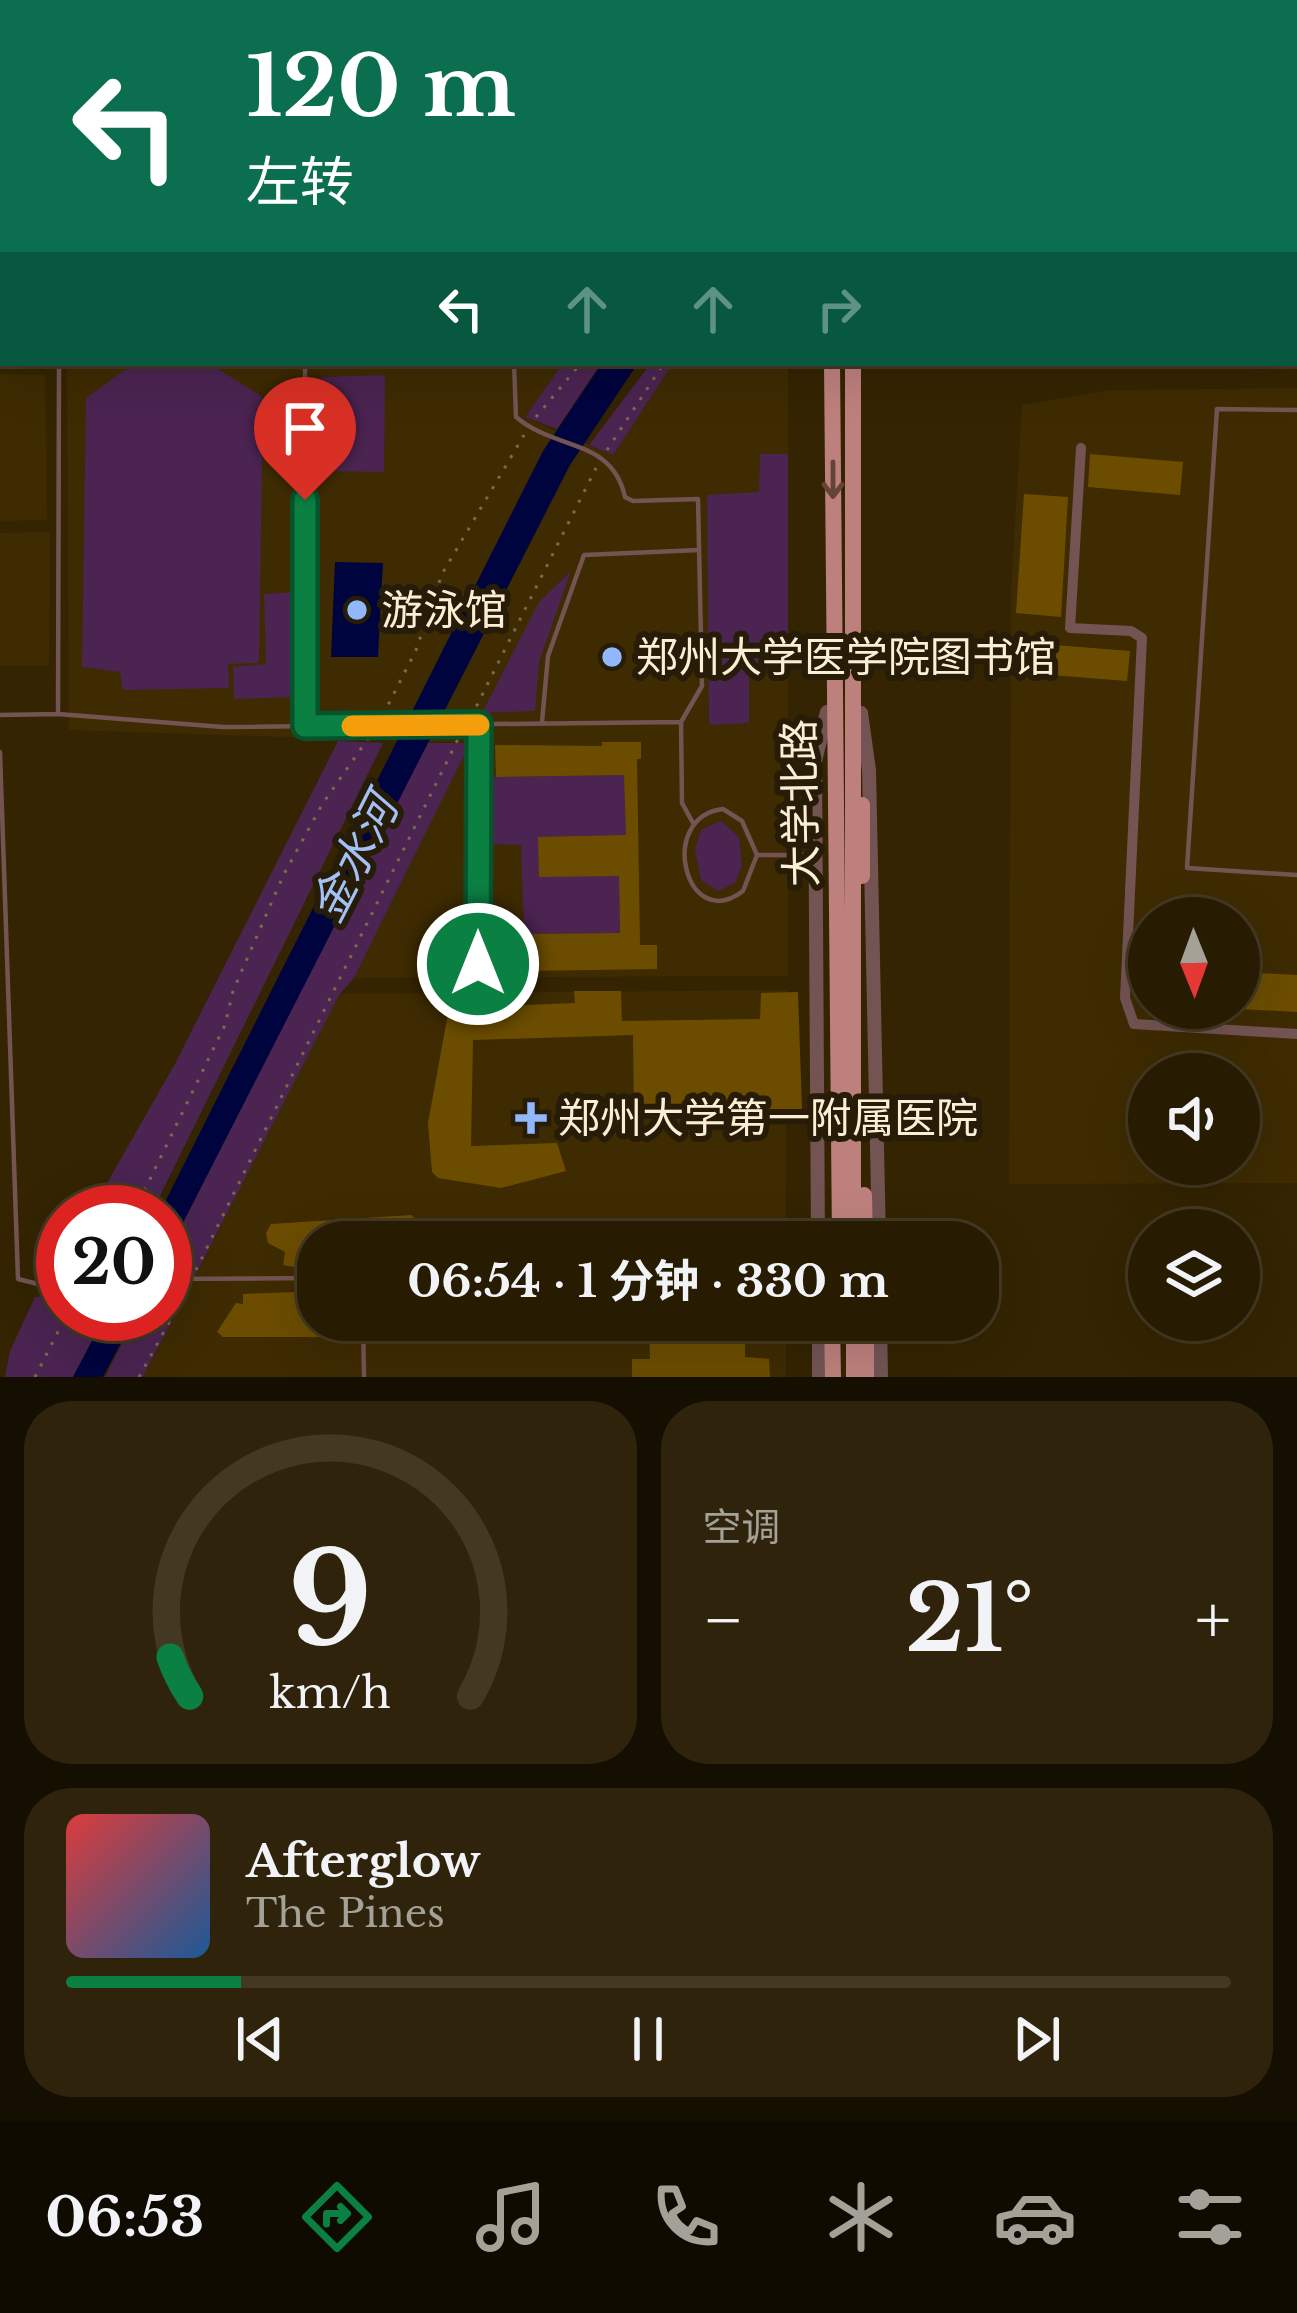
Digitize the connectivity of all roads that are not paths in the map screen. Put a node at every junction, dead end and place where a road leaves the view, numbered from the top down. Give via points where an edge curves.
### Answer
1 (59, 366) edge
2 (305, 366) edge
3 (514, 366) edge
4 (832, 366) edge
5 (853, 366) edge
6 (1297, 410) edge
7 (1082, 448) dead end
8 (699, 550) junction
9 (832, 605) junction
10 (853, 607) junction
11 (827, 712) junction
12 (861, 713) junction
13 (58, 714) junction
14 (0, 715) edge
15 (681, 722) junction
16 (479, 724) junction
17 (542, 724) junction
18 (305, 726) junction
19 (0, 752) edge
20 (693, 823) junction
21 (844, 834) junction
22 (816, 854) junction
23 (757, 855) junction
24 (1297, 875) edge
25 (478, 964) dead end
26 (1297, 1034) edge
27 (818, 1221) edge
28 (831, 1221) edge
29 (840, 1221) edge
30 (853, 1221) edge
31 (865, 1221) edge
32 (879, 1221) edge
33 (297, 1279) edge
34 (36, 1281) edge
35 (192, 1282) edge
36 (363, 1341) edge
37 (819, 1341) edge
38 (836, 1341) edge
39 (854, 1341) edge
40 (866, 1341) edge
41 (880, 1341) edge
42 (364, 1377) edge
43 (819, 1377) edge
44 (837, 1377) edge
45 (854, 1377) edge
46 (866, 1377) edge
47 (881, 1377) edge

1 - 13 lane
2 - 18 lane
3 - 8 lane via 516,416 528,427 602,458 633,501 698,499
4 -> 9 main road, 大学北路
5 - 10 main road, 大学北路
6 - 24 lane via 1217,410 1187,868
7 - 26 street via 1070,628 1142,638 1125,998 1134,1024
8 - 15 lane via 703,686
8 - 17 lane via 584,555 548,656
9 - 11 main road
9 - 21 main road, 大学北路
10 - 12 main road
10 - 21 main road, 大学北路
11 - 22 street via 815,761
11 - 28 main road
12 - 31 main road
12 - 32 street via 869,770
13 - 14 lane
13 - 18 lane
15 - 17 lane
15 - 20 lane via 682,803
16 - 17 lane
16 - 18 lane
16 - 25 lane
19 - 34 lane via 18,1279
20 - 23 lane via 711,810 733,813
20 - 23 lane via 687,877 706,901 743,891
21 - 29 main road, 大学北路
21 - 30 main road, 大学北路
22 - 23 lane
22 - 27 street
33 - 35 lane
36 - 42 lane
37 - 43 street
38 - 44 main road
39 - 45 main road
40 - 46 main road
41 - 47 street

